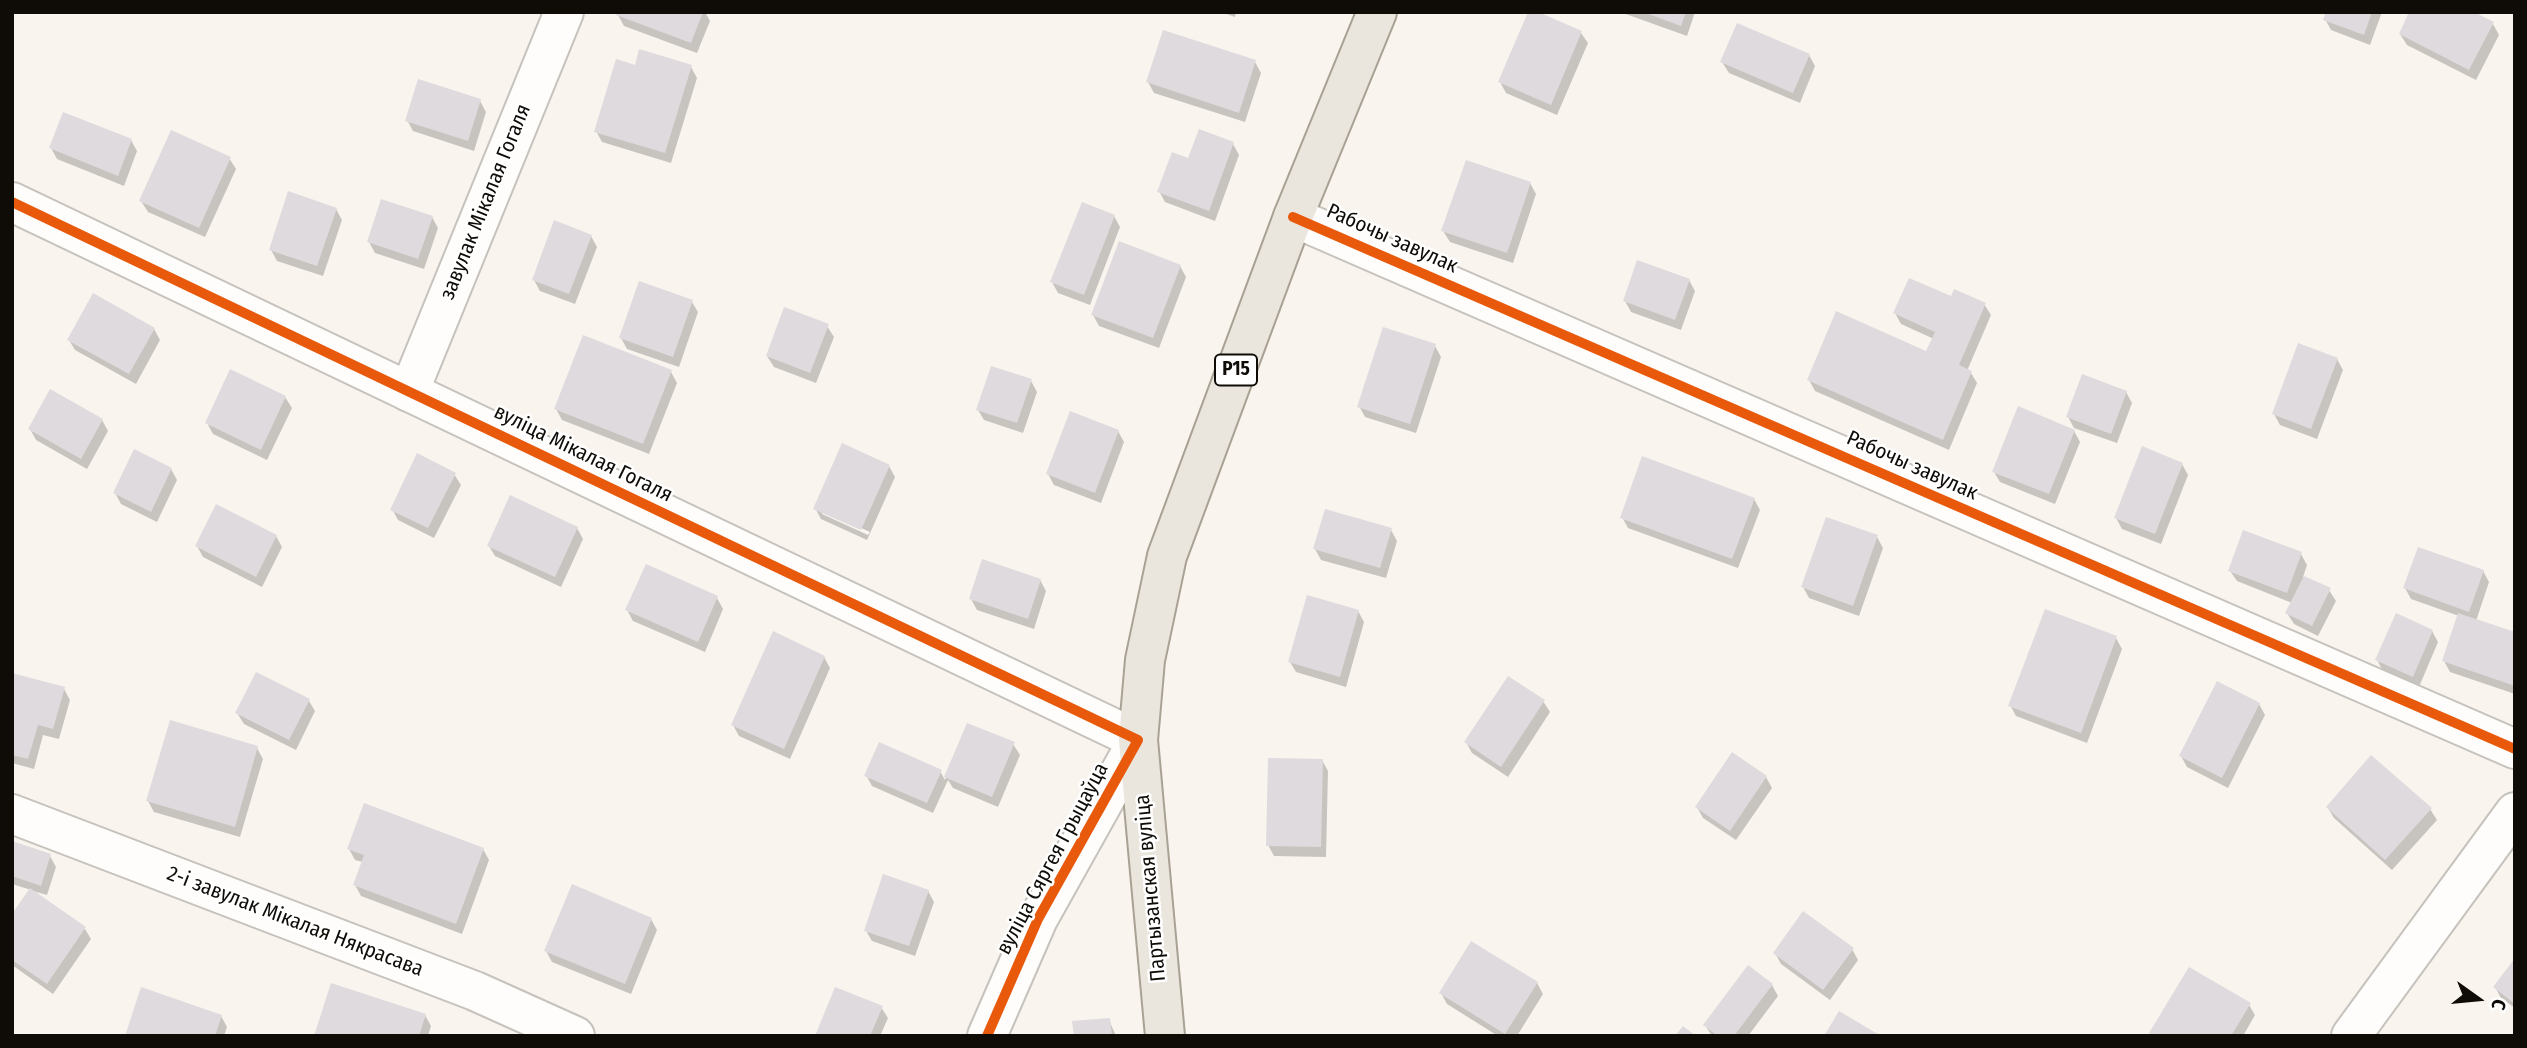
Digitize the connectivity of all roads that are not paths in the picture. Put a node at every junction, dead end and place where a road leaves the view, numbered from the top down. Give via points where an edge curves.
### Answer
1 (564, 12) edge
2 (1377, 12) edge
3 (12, 202) edge
4 (1293, 217) junction
5 (409, 392) junction
6 (1138, 740) junction
7 (2515, 749) edge
8 (2515, 812) edge
9 (12, 814) edge
10 (575, 1036) edge
11 (987, 1036) edge
12 (1165, 1036) edge
13 (2351, 1036) edge

1 - 5 street, завулак Мікалая Гогаля
2 - 4 main road, вуліца Сяргея Грыцаўца / Р15
3 - 5 street, вуліца Мікалая Гогаля
4 - 6 main road, вуліца Сяргея Грыцаўца / Р15 via 1167,556 1145,660
4 - 7 street, Рабочы завулак
5 - 6 street, вуліца Мікалая Гогаля
6 - 11 street, вуліца Сяргея Грыцаўца via 1038,919
6 - 12 main road, Партызанская вуліца / Р15
8 - 13 street
9 - 10 street, 2-і завулак Мікалая Някрасава via 475,991

